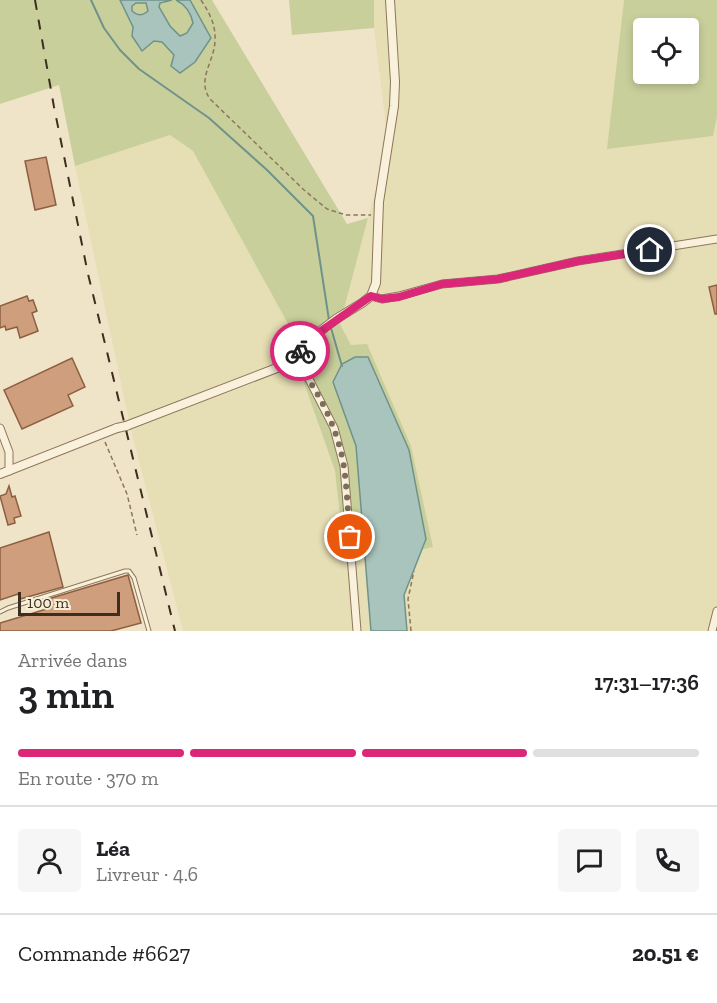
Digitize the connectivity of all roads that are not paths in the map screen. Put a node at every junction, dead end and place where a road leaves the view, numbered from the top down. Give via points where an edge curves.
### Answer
1 (390, 0) edge
2 (717, 239) edge
3 (371, 296) junction
4 (293, 359) junction
5 (0, 428) edge
6 (4, 472) edge
7 (717, 611) edge
8 (0, 612) edge
9 (148, 631) edge
10 (357, 631) edge
11 (712, 631) edge

1 - 3 street via 394,106 378,216 378,271
2 - 3 street via 578,261 498,279 442,284 399,297
3 - 4 street via 314,336
4 - 6 street
4 - 10 street via 309,379 333,428 344,466
5 - 6 street via 9,452
7 - 11 street
8 - 9 lane via 125,571 134,578

